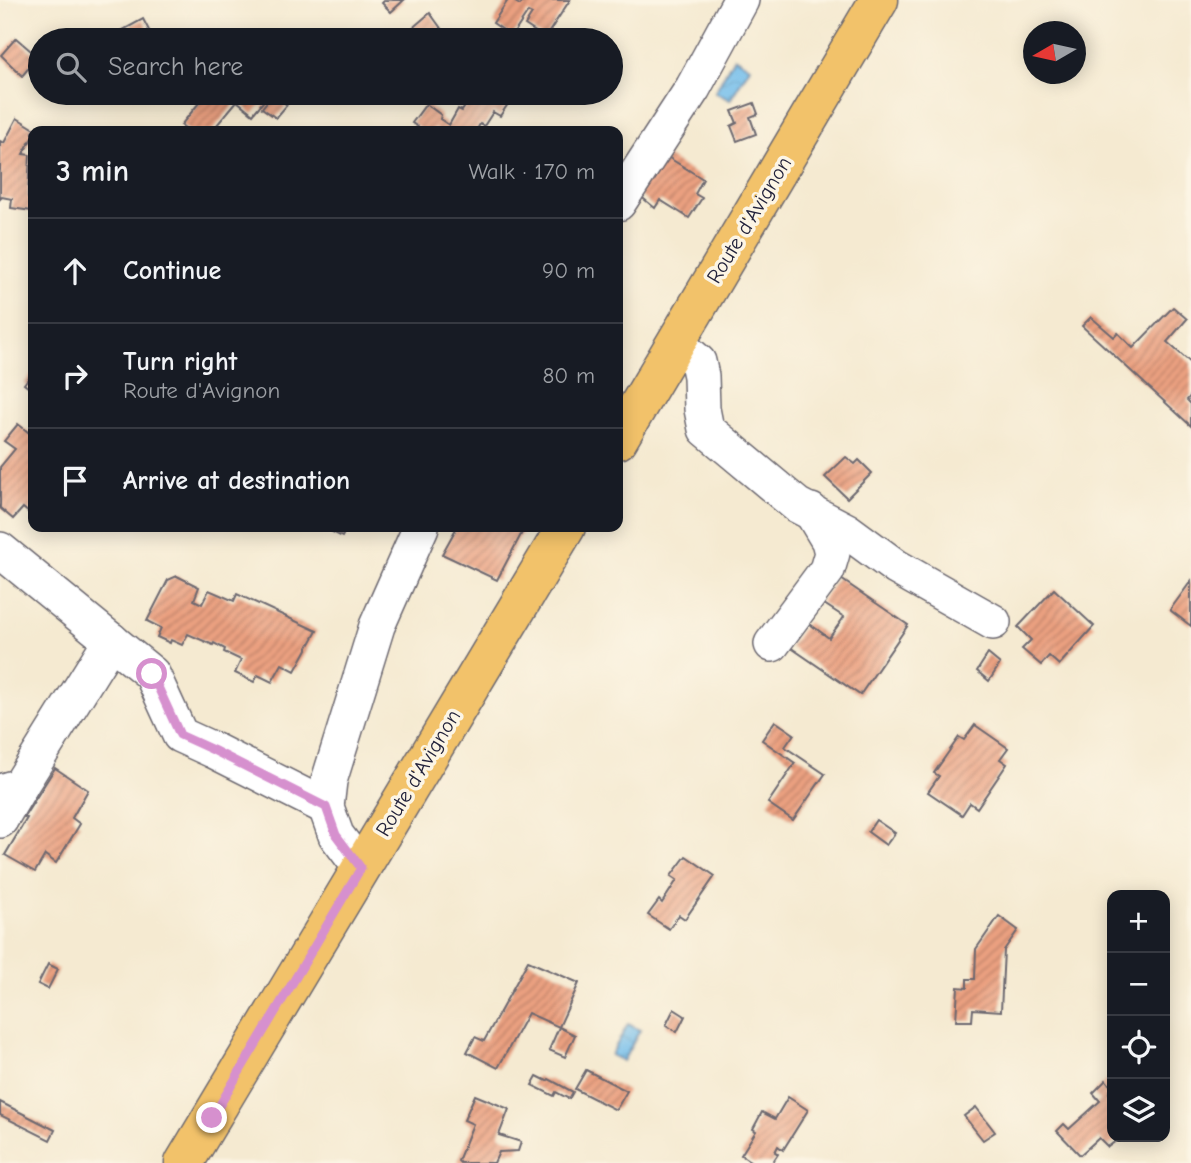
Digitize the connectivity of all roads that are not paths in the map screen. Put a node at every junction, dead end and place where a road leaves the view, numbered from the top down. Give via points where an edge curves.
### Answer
1 (741, 0) edge
2 (879, 0) edge
3 (623, 195) edge
4 (676, 343) junction
5 (623, 432) edge
6 (811, 511) junction
7 (419, 532) edge
8 (563, 532) edge
9 (0, 550) edge
10 (993, 622) dead end
11 (111, 640) junction
12 (772, 644) dead end
13 (10, 789) edge
14 (326, 807) junction
15 (0, 820) edge
16 (361, 868) junction
17 (184, 1163) edge

1 - 3 street via 693,88
2 - 4 main road, Route d'Avignon
4 - 5 main road, Route d'Avignon
4 - 6 street via 698,362 706,429 797,505
6 - 10 street via 896,567
6 - 12 street via 832,553 827,570
7 - 14 street via 377,626 329,781
8 - 16 main road, Route d'Avignon
9 - 11 street
11 - 13 street
11 - 14 street via 152,674 180,735
13 - 15 street
14 - 16 street via 336,835
16 - 17 main road, Route d'Avignon

